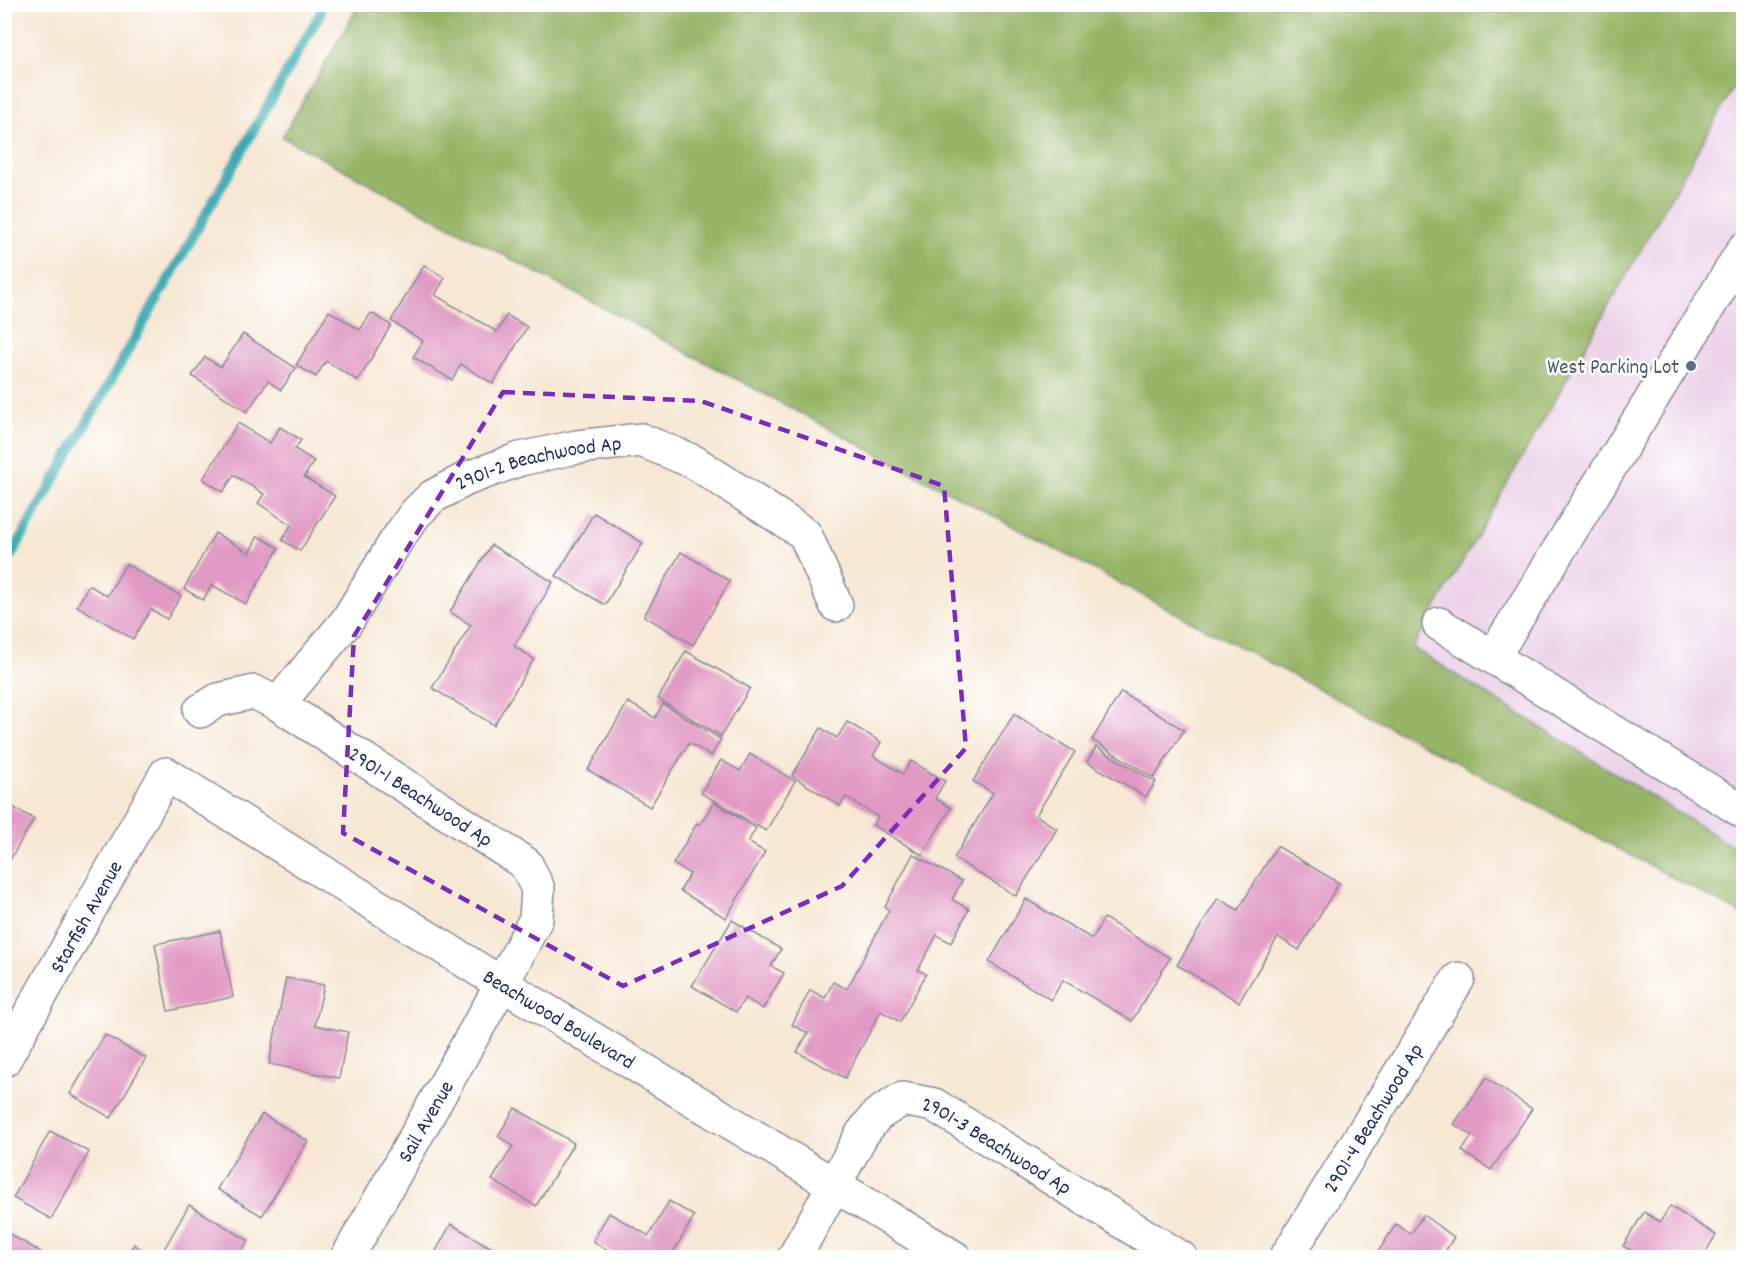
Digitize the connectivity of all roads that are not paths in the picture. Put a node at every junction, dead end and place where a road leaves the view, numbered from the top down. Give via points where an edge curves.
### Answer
1 (1743, 249) edge
2 (836, 605) dead end
3 (1439, 624) dead end
4 (1492, 657) junction
5 (278, 704) junction
6 (200, 711) dead end
7 (166, 774) joint
8 (1743, 812) edge
9 (1458, 979) dead end
10 (502, 984) junction
11 (4, 1060) edge
12 (835, 1184) junction
13 (347, 1257) edge
14 (794, 1257) edge
15 (955, 1257) edge
16 (1181, 1257) edge
17 (1286, 1257) edge

1 - 4 street
2 - 5 street, 2901-2 Beachwood Ap via 805,534 694,462 641,440 577,447 520,459 466,479 432,497 396,541 347,621
3 - 4 street
4 - 8 street
5 - 6 street, 2901-1 Beachwood Ap via 254,693 218,700
5 - 10 street, 2901-1 Beachwood Ap via 526,864 538,889 536,919
7 - 10 street, Beachwood Boulevard
7 - 11 street, Starfish Avenue
9 - 17 street, 2901-4 Beachwood Ap
10 - 12 street, Beachwood Boulevard
10 - 13 street, Sail Avenue
12 - 14 street, 2901-3 Beachwood Ap
12 - 15 street, Beachwood Boulevard
12 - 16 street, 2901-3 Beachwood Ap via 877,1115 902,1099 934,1105

